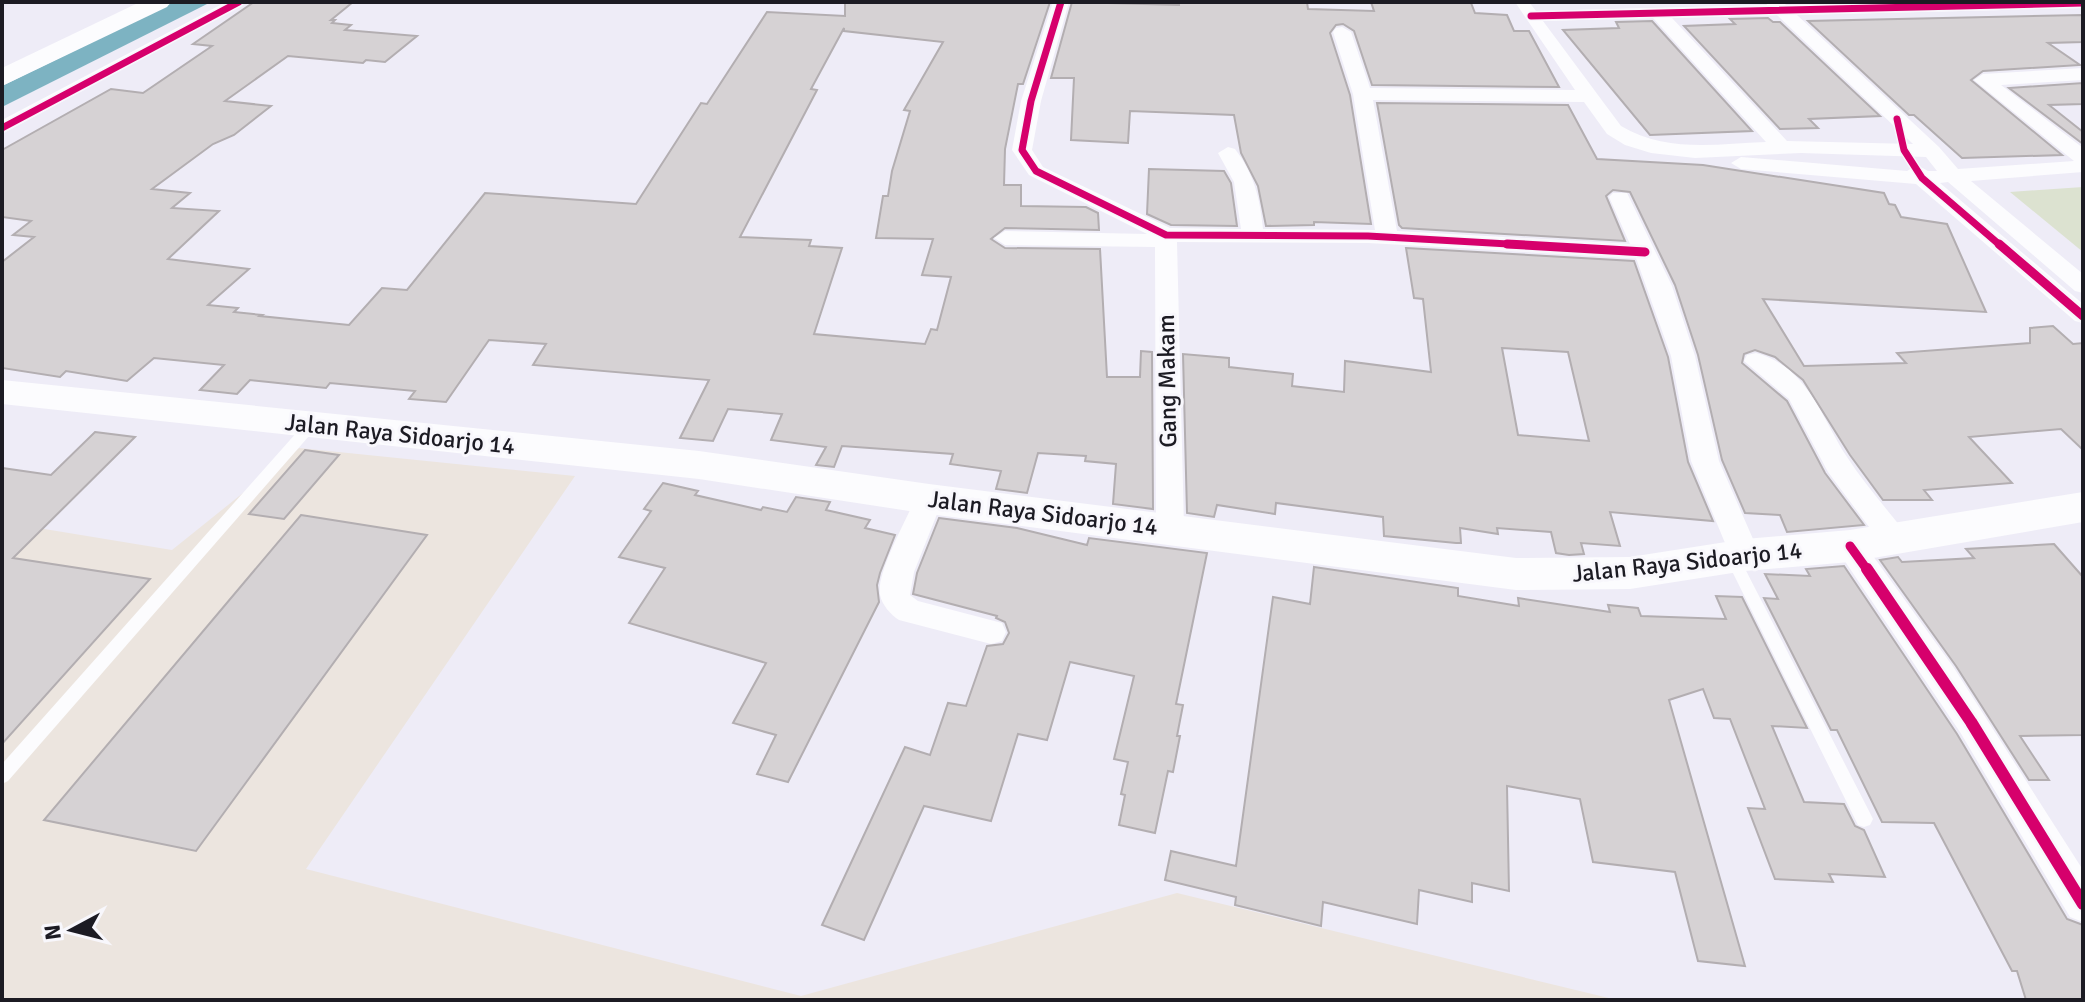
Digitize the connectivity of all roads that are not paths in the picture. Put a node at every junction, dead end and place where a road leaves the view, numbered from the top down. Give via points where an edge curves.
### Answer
1 (159, 2) edge
2 (239, 2) edge
3 (1061, 2) edge
4 (1603, 2) edge
5 (2083, 3) edge
6 (1777, 6) edge
7 (1524, 7) edge
8 (1657, 12) junction
9 (1342, 32) dead end
10 (2083, 74) edge
11 (2, 78) edge
12 (1362, 94) junction
13 (1589, 96) junction
14 (1897, 119) junction
15 (2, 128) edge
16 (1782, 147) junction
17 (1904, 150) junction
18 (1673, 151) junction
19 (1932, 151) junction
20 (1228, 153) dead end
21 (2083, 158) edge
22 (2083, 166) edge
23 (1952, 175) junction
24 (1922, 178) junction
25 (1620, 197) dead end
26 (1252, 235) junction
27 (1387, 237) junction
28 (1005, 238) dead end
29 (1166, 238) junction
30 (1645, 252) junction
31 (2044, 281) junction
32 (2079, 282) edge
33 (2083, 316) edge
34 (1756, 361) dead end
35 (2, 392) edge
36 (311, 425) junction
37 (929, 499) junction
38 (2083, 507) edge
39 (1170, 528) junction
40 (1894, 539) junction
41 (1850, 546) junction
42 (1738, 556) junction
43 (991, 632) dead end
44 (2, 776) edge
45 (1864, 819) dead end
46 (2083, 904) edge

1 - 11 main road
2 - 15 street
3 - 29 street via 1031,101 1022,150 1028,164
4 - 7 street
5 - 6 street
6 - 8 street
6 - 14 street
7 - 8 street
7 - 13 street
8 - 16 street
9 - 12 street
10 - 21 street via 1983,80
12 - 13 street
12 - 27 street
13 - 18 street via 1614,130 1631,143
14 - 17 street
14 - 19 street
16 - 17 street
16 - 18 street
17 - 19 street
17 - 24 street
18 - 24 street via 1758,165
19 - 23 street
20 - 26 street via 1250,196
22 - 23 street
23 - 24 street
23 - 32 street
24 - 31 street
25 - 30 street
26 - 27 street
26 - 29 street
27 - 30 street
28 - 29 street
29 - 39 street, Gang Makam
30 - 42 street via 1683,356 1705,461
31 - 32 street
31 - 33 street
34 - 40 street via 1778,371 1810,408 1836,463
35 - 36 main road, Jalan Raya Sidoarjo 14
36 - 37 main road, Jalan Raya Sidoarjo 14 via 699,465
36 - 44 lane
37 - 39 main road, Jalan Raya Sidoarjo 14
37 - 43 street via 895,595 910,611
38 - 40 main road, Jalan Raya Sidoarjo 14
39 - 42 main road, Jalan Raya Sidoarjo 14 via 1516,574 1630,573
40 - 41 main road, Jalan Raya Sidoarjo 14
41 - 42 main road, Jalan Raya Sidoarjo 14
41 - 46 street via 1914,631
42 - 45 lane

